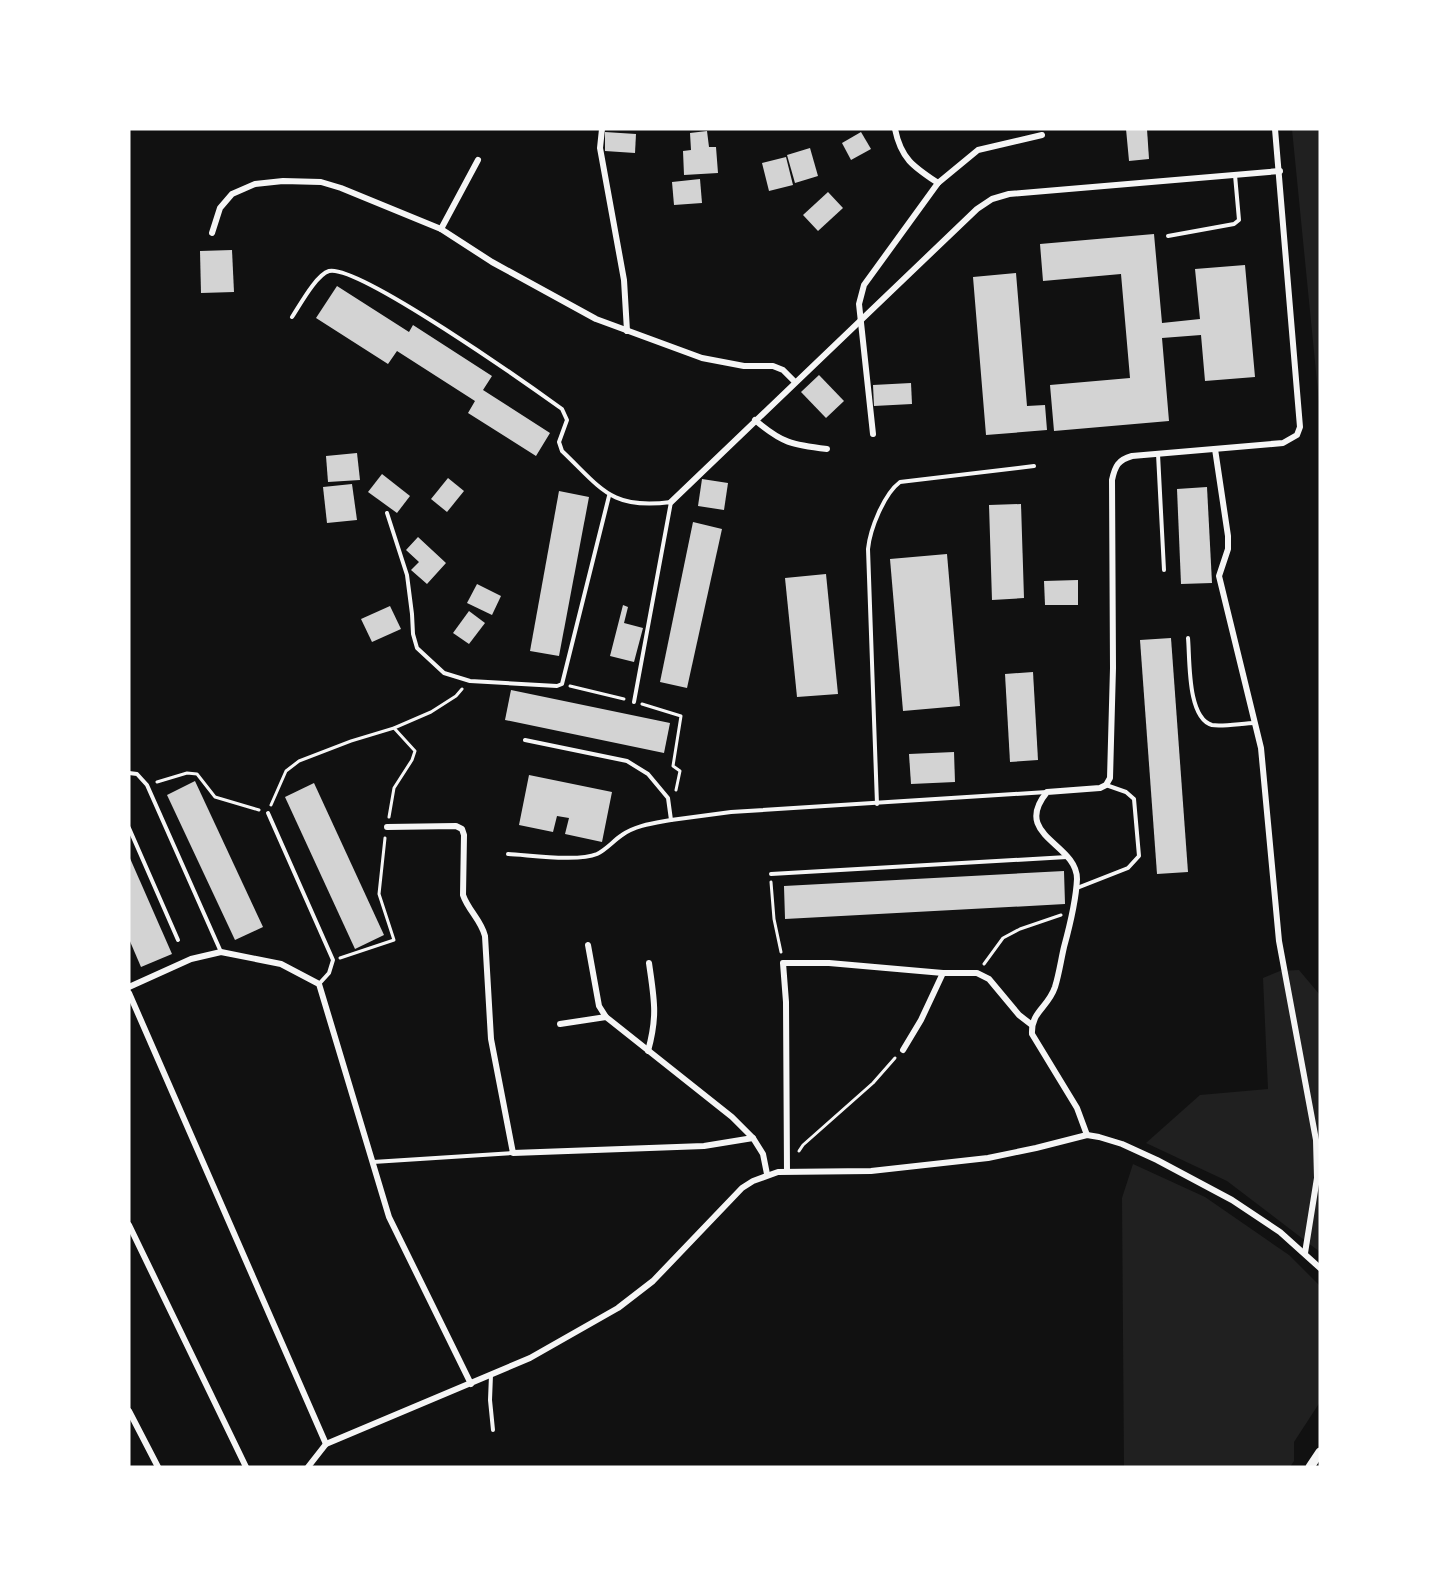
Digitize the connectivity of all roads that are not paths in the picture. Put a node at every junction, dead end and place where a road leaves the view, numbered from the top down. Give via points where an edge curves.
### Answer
1 (602, 129) edge
2 (896, 129) edge
3 (1275, 129) edge
4 (1042, 135) dead end
5 (478, 160) dead end
6 (1280, 171) junction
7 (1235, 175) junction
8 (938, 183) junction
9 (441, 229) junction
10 (212, 233) dead end
11 (1168, 236) dead end
12 (292, 317) dead end
13 (860, 320) junction
14 (627, 331) junction
15 (795, 381) junction
16 (755, 420) junction
17 (873, 434) dead end
18 (827, 449) dead end
19 (1215, 449) junction
20 (1158, 454) junction
21 (1034, 466) dead end
22 (609, 496) junction
23 (671, 502) junction
24 (387, 513) dead end
25 (1164, 570) dead end
26 (1188, 638) dead end
27 (634, 702) dead end
28 (1255, 723) junction
29 (525, 740) dead end
30 (129, 773) edge
31 (1106, 785) junction
32 (1047, 792) junction
33 (877, 804) junction
34 (268, 813) road end
35 (671, 820) junction
36 (387, 827) road end
37 (129, 828) edge
38 (508, 854) dead end
39 (1068, 857) junction
40 (771, 874) road end
41 (1076, 888) junction
42 (178, 940) dead end
43 (588, 945) dead end
44 (221, 952) junction
45 (649, 963) dead end
46 (943, 973) junction
47 (319, 984) junction
48 (129, 987) edge
49 (129, 993) edge
50 (606, 1017) junction
51 (560, 1024) dead end
52 (1032, 1025) junction
53 (903, 1050) road end
54 (648, 1051) junction
55 (1087, 1135) junction
56 (753, 1138) junction
57 (513, 1153) junction
58 (373, 1162) junction
59 (786, 1171) junction
60 (767, 1174) junction
61 (129, 1225) edge
62 (1305, 1253) junction
63 (1320, 1268) edge
64 (491, 1375) junction
65 (471, 1384) junction
66 (129, 1411) edge
67 (494, 1430) dead end
68 (326, 1444) junction
69 (1320, 1452) edge
70 (158, 1467) edge
71 (246, 1467) edge
72 (308, 1467) edge
73 (1310, 1467) edge

1 - 14 street via 600,148 624,280
2 - 8 street via 898,142 912,165
3 - 6 street
4 - 8 street via 978,150
5 - 9 street
6 - 7 street
6 - 19 street via 1300,427 1297,435 1283,443
7 - 11 lane via 1239,220
7 - 13 street via 1009,194 992,199 977,208
8 - 13 street via 864,285 858,304
9 - 10 street via 341,188 321,182 283,181 255,184 232,194 220,208
9 - 14 street via 549,294
12 - 22 lane via 320,276 335,271 409,306 562,409 567,420 559,442 562,451
13 - 15 street
13 - 17 street
14 - 15 street via 702,358 744,366 773,366
15 - 16 street
16 - 18 street via 794,445
16 - 23 street
19 - 20 street
19 - 28 street via 1228,536 1219,576
20 - 25 lane
20 - 31 street via 1124,458 1114,469 1112,480 1113,668 1111,769
21 - 33 lane via 900,482 890,489 869,536 868,549
22 - 23 lane via 632,504
22 - 24 lane via 562,684 548,686 470,681 444,673 417,648 412,634 407,576
23 - 27 lane
26 - 28 lane via 1194,703 1200,717 1212,725
28 - 62 street via 1261,748 1279,941 1316,1140 1317,1178
29 - 35 lane via 627,760 648,774 668,798
30 - 44 lane via 137,774 147,785
31 - 32 street via 1091,790
31 - 41 lane via 1134,799 1139,856 1128,868
32 - 33 lane
32 - 39 street via 1039,801 1036,818 1049,841
33 - 35 lane via 730,812
34 - 47 lane via 333,960 329,973
35 - 38 lane via 633,828 595,855 579,858
36 - 57 street via 462,829 463,895 485,936 491,1039
37 - 42 lane
39 - 40 lane
39 - 41 street via 1075,870
41 - 52 street via 1055,987
43 - 50 street via 598,1006
44 - 47 street via 281,964
44 - 48 street via 191,959
45 - 54 street via 655,1028
46 - 52 street via 977,973 989,979
46 - 53 street
46 - 59 street via 783,963
47 - 58 street
49 - 68 street
50 - 51 street
50 - 54 street
52 - 55 street via 1032,1034 1077,1108
54 - 56 street
55 - 59 street via 988,1158 852,1173
55 - 62 street via 1122,1144 1212,1188
56 - 57 street via 704,1146
56 - 60 street via 764,1154
57 - 58 lane
58 - 65 street via 389,1217
59 - 60 street
60 - 64 street via 742,1188 653,1281 618,1308 530,1358
61 - 71 street
62 - 63 street
64 - 65 street
64 - 67 lane
65 - 68 street
66 - 70 street
68 - 72 street
69 - 73 main road

